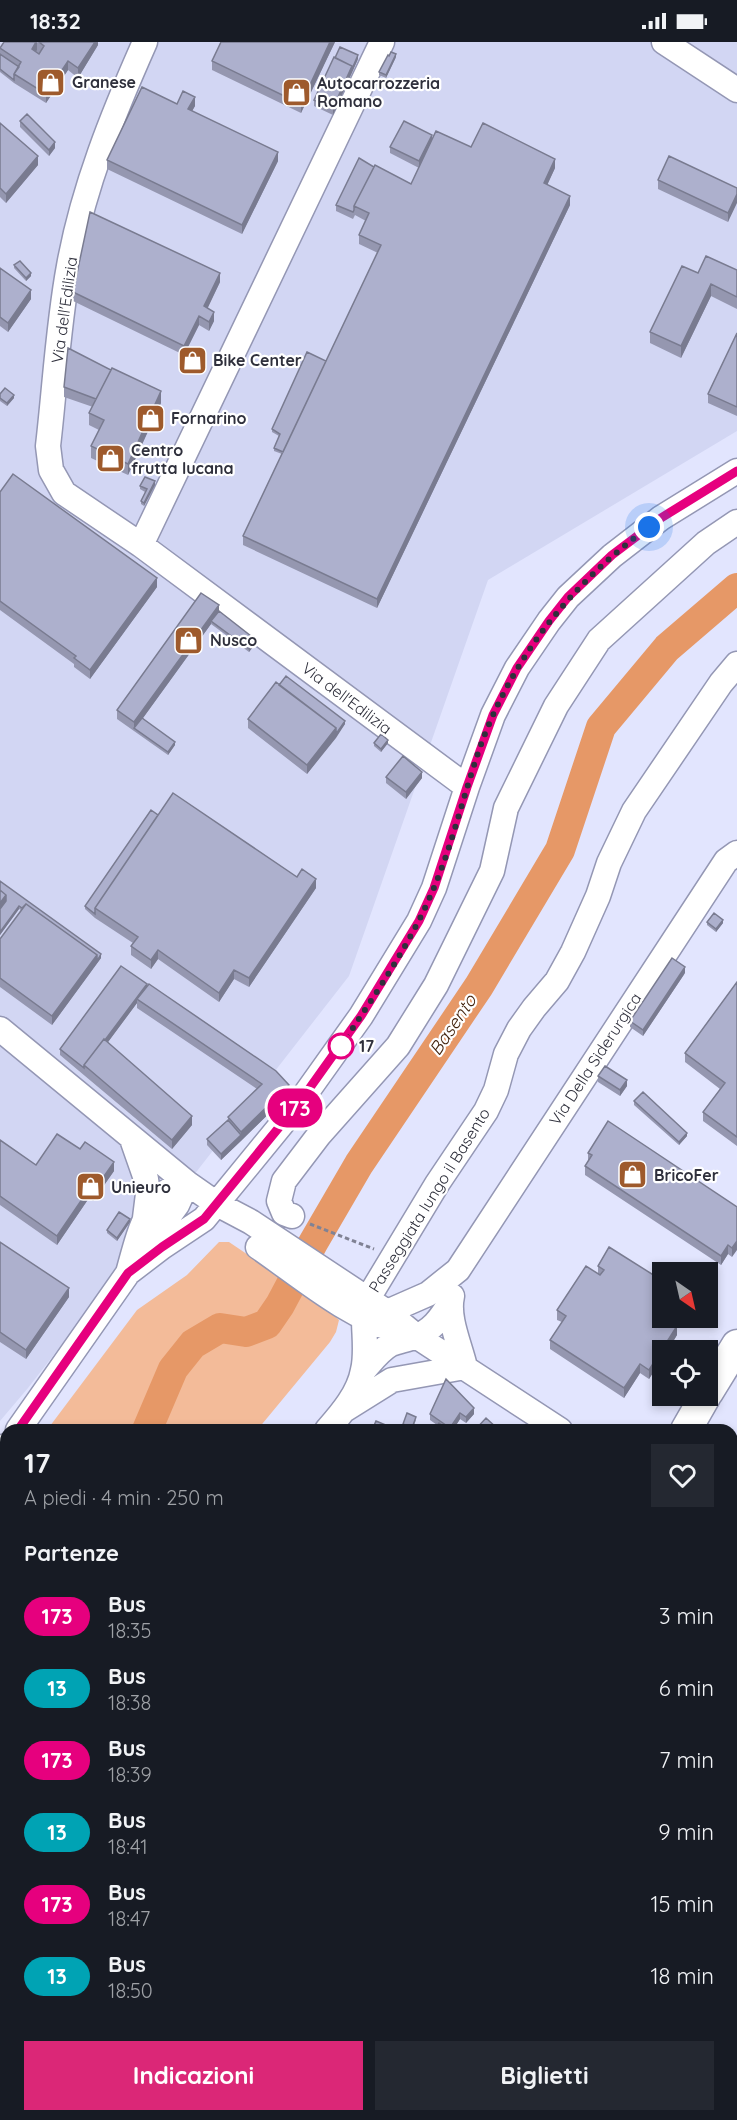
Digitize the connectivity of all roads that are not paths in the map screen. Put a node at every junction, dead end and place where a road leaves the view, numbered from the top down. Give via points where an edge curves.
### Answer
1 (144, 42) edge
2 (382, 42) edge
3 (664, 42) edge
4 (737, 90) edge
5 (737, 471) edge
6 (737, 522) edge
7 (141, 545) junction
8 (737, 664) edge
9 (467, 787) junction
10 (737, 853) edge
11 (0, 1029) edge
12 (131, 1137) junction
13 (188, 1183) junction
14 (217, 1204) junction
15 (292, 1216) road end
16 (145, 1218) junction
17 (128, 1273) junction
18 (439, 1299) junction
19 (361, 1304) junction
20 (416, 1336) junction
21 (737, 1345) edge
22 (465, 1367) junction
23 (364, 1370) junction
24 (718, 1375) edge
25 (392, 1380) junction
26 (700, 1406) edge
27 (344, 1410) junction
28 (22, 1424) edge
29 (332, 1424) edge
30 (551, 1424) edge
31 (689, 1424) edge

1 - 7 street, Via dell'Edilizia via 118,103 81,211 63,308 48,458 54,478 64,492
2 - 7 street
3 - 4 street
5 - 9 street via 661,518 568,597 531,645 504,691
6 - 15 street via 706,543 599,640 555,706 506,808 492,871 436,985 398,1046 318,1135 284,1181 279,1201 284,1213
7 - 9 street, Via dell'Edilizia
8 - 19 street, Passeggiata lungo il Basento via 634,811 573,952 506,1054 486,1111
9 - 14 street via 434,888 392,967 332,1060
10 - 18 street, Via Della Siderurgica via 726,861
11 - 12 street
12 - 13 street
12 - 16 street via 146,1179
13 - 14 street
13 - 16 street via 174,1185 164,1193
13 - 17 street via 177,1205
14 - 17 street via 204,1219
14 - 19 street via 246,1228
16 - 17 street
17 - 28 street
18 - 19 street
18 - 20 street, Via Della Siderurgica via 430,1329
18 - 22 street, Via Della Siderurgica via 453,1322
19 - 20 street
19 - 23 street, Via Della Siderurgica
20 - 22 street
20 - 23 street, Via Della Siderurgica via 392,1344
20 - 25 street, Via Della Siderurgica via 407,1360
21 - 24 main road
22 - 25 street, Via Della Siderurgica
22 - 30 street
23 - 27 street, Via Della Siderurgica
25 - 27 street, Via Della Siderurgica
26 - 31 main road
27 - 29 street, Via Della Siderurgica

